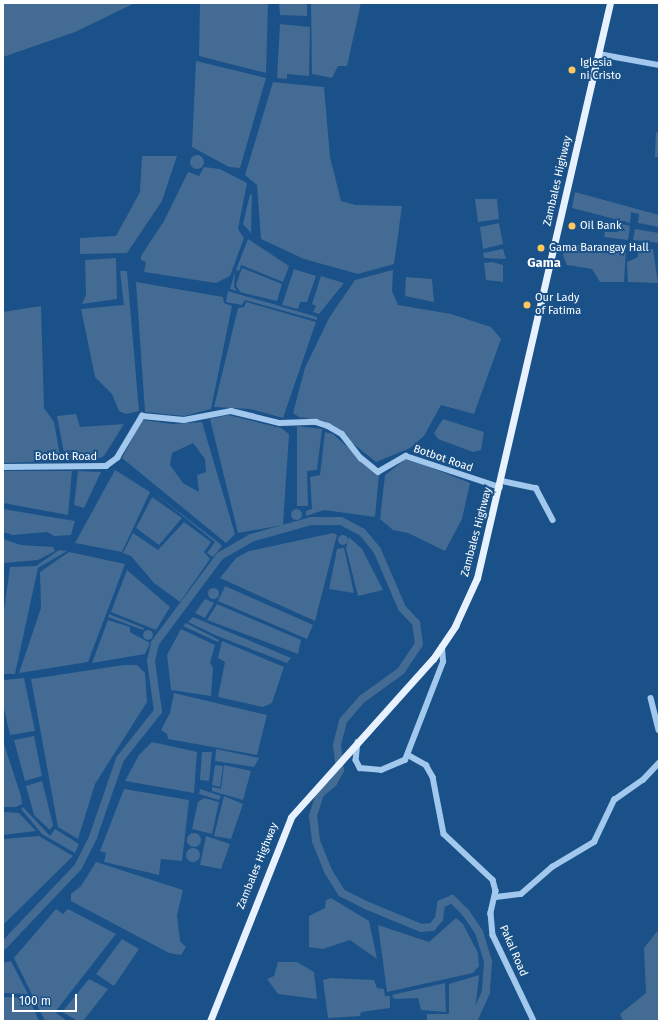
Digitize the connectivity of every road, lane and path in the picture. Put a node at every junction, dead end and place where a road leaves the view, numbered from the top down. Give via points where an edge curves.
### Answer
1 (610, 3) edge
2 (599, 54) junction
3 (659, 65) edge
4 (3, 467) edge
5 (501, 484) junction
6 (553, 520) dead end
7 (442, 647) junction
8 (651, 698) dead end
9 (659, 730) edge
10 (358, 742) junction
11 (408, 755) junction
12 (659, 763) edge
13 (496, 897) junction
14 (210, 1021) edge
15 (534, 1021) edge

1 - 2 main road, Zambales Highway
2 - 3 street
2 - 5 main road, Zambales Highway
4 - 5 street, Botbot Road via 106,466 117,458 142,416 184,420 232,411 280,423 316,422 328,426 342,434 361,458 378,472 406,456
5 - 6 street via 536,488
5 - 7 main road, Zambales Highway via 477,578
7 - 10 main road, Zambales Highway via 402,697
7 - 11 street via 442,662
8 - 9 street
10 - 11 street via 356,763 366,770 392,767
10 - 14 main road, Zambales Highway via 328,772 287,825
11 - 13 street, Pakal Road via 426,765 433,777 444,834 491,876
12 - 13 street via 643,780 614,800 594,842 552,867 521,894
13 - 15 street, Pakal Road via 491,913 494,935

